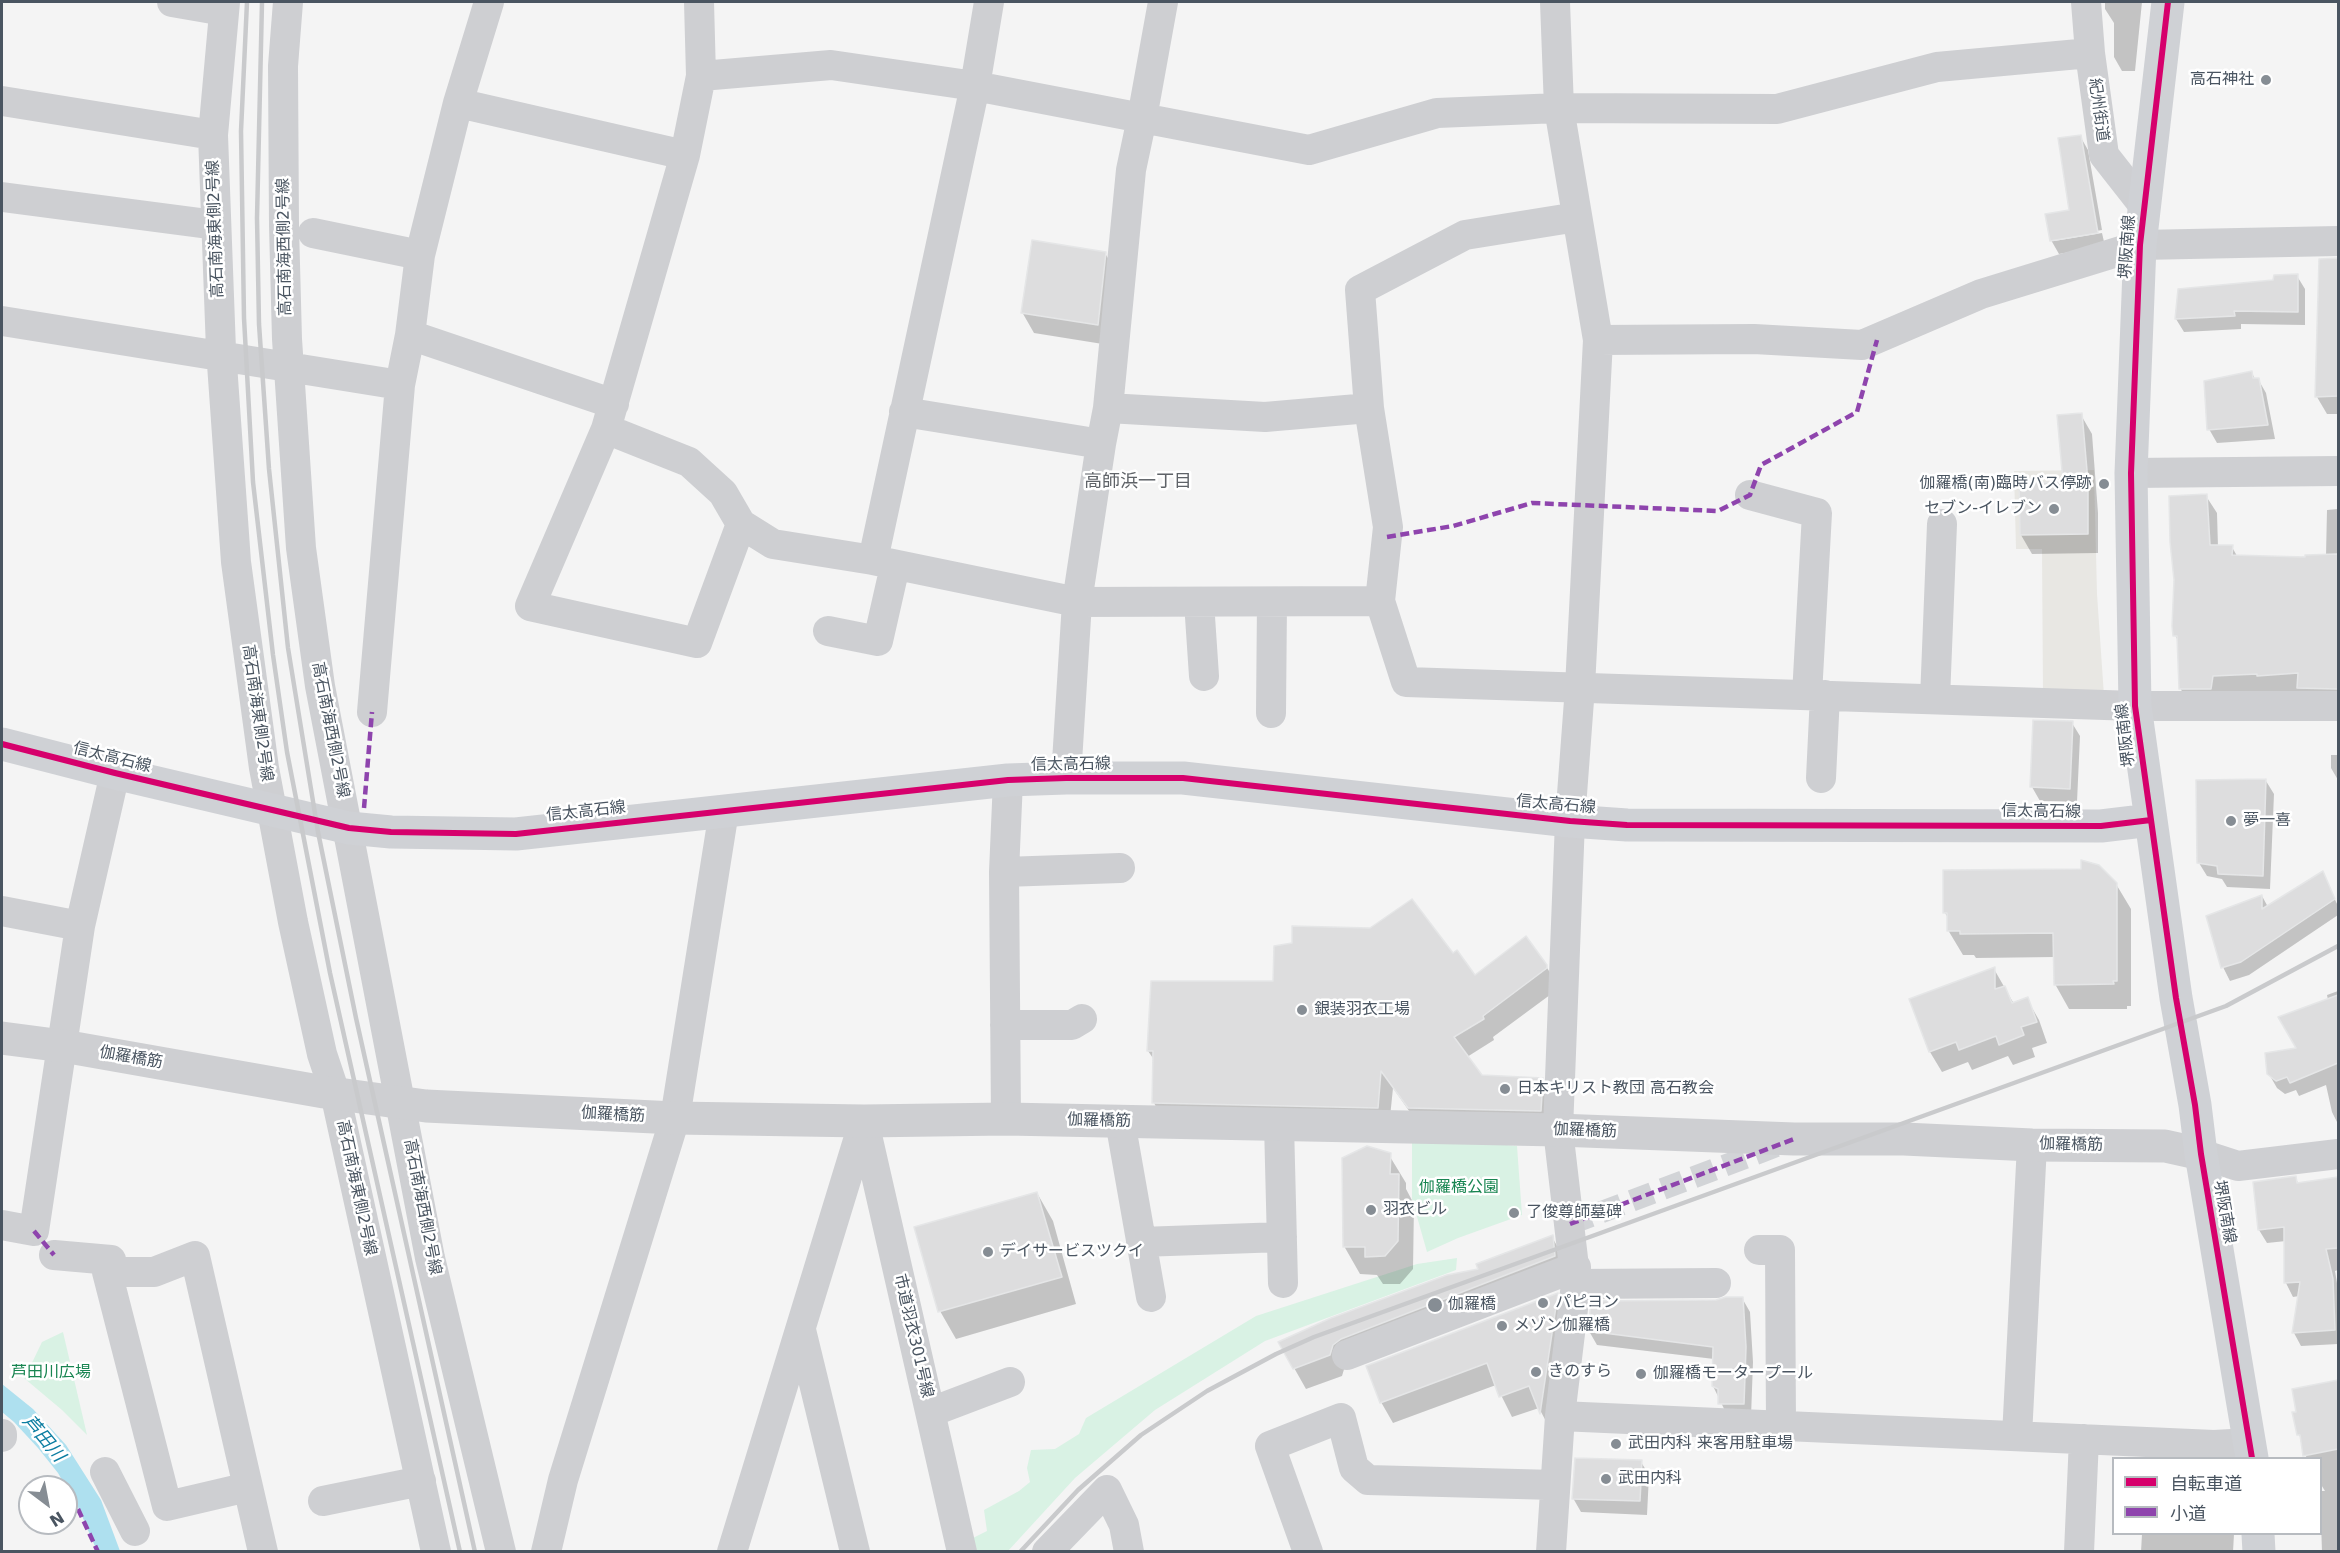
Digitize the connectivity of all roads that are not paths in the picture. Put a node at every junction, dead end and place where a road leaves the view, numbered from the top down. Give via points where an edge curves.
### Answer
1 (172, 2) edge
2 (288, 2) edge
3 (489, 2) edge
4 (699, 2) edge
5 (989, 2) edge
6 (1162, 2) edge
7 (1555, 2) edge
8 (2086, 2) edge
9 (2168, 2) edge
10 (224, 6) edge
11 (2090, 53) junction
12 (701, 76) junction
13 (975, 86) junction
14 (2, 101) edge
15 (458, 104) junction
16 (1559, 108) junction
17 (1142, 118) junction
18 (213, 135) junction
19 (685, 155) junction
20 (2, 196) edge
21 (2144, 206) junction
22 (1577, 217) junction
23 (216, 225) junction
24 (313, 233) dead end
25 (2338, 241) edge
26 (2140, 245) junction
27 (420, 255) junction
28 (2, 321) edge
29 (410, 335) junction
30 (1598, 340) junction
31 (221, 356) junction
32 (289, 367) junction
33 (400, 385) junction
34 (1108, 408) junction
35 (1368, 408) junction
36 (904, 412) junction
37 (610, 417) junction
38 (1101, 444) junction
39 (2338, 471) edge
40 (2131, 473) junction
41 (1750, 495) dead end
42 (741, 524) junction
43 (1942, 524) dead end
44 (884, 563) junction
45 (1380, 601) junction
46 (1077, 602) junction
47 (1199, 602) junction
48 (1272, 602) junction
49 (828, 631) dead end
50 (1204, 676) dead end
51 (1580, 687) junction
52 (1816, 695) junction
53 (1935, 699) junction
54 (2135, 706) junction
55 (2338, 706) edge
56 (372, 712) dead end
57 (1271, 713) dead end
58 (2, 744) edge
59 (115, 773) junction
60 (1066, 778) junction
61 (1821, 778) dead end
62 (1008, 780) junction
63 (272, 809) junction
64 (724, 811) junction
65 (2151, 820) junction
66 (1570, 821) junction
67 (349, 828) junction
68 (1120, 868) dead end
69 (1004, 872) junction
70 (2, 911) edge
71 (81, 926) junction
72 (1082, 1019) dead end
73 (1005, 1025) junction
74 (2, 1038) edge
75 (63, 1046) junction
76 (335, 1093) junction
77 (402, 1104) junction
78 (675, 1118) junction
79 (1006, 1119) junction
80 (864, 1121) junction
81 (1119, 1121) junction
82 (1279, 1124) junction
83 (1558, 1130) junction
84 (2032, 1145) junction
85 (2201, 1154) junction
86 (2338, 1154) edge
87 (2, 1225) edge
88 (1282, 1237) junction
89 (1141, 1242) junction
90 (1758, 1250) dead end
91 (54, 1255) dead end
92 (107, 1272) junction
93 (1576, 1275) junction
94 (1283, 1283) dead end
95 (1716, 1283) dead end
96 (1151, 1297) dead end
97 (800, 1328) junction
98 (1347, 1355) dead end
99 (1010, 1382) dead end
100 (931, 1412) junction
101 (1560, 1416) junction
102 (1780, 1425) junction
103 (2017, 1436) junction
104 (2084, 1439) junction
105 (2251, 1451) edge
106 (105, 1472) dead end
107 (421, 1481) junction
108 (1555, 1485) junction
109 (248, 1487) junction
110 (323, 1501) dead end
111 (167, 1506) junction
112 (2258, 1535) edge
113 (138, 1541) edge
114 (263, 1551) edge
115 (436, 1551) edge
116 (501, 1551) edge
117 (546, 1551) edge
118 (732, 1551) edge
119 (855, 1551) edge
120 (962, 1551) edge
121 (1047, 1551) edge
122 (1129, 1551) edge
123 (1308, 1551) edge
124 (1551, 1551) edge
125 (2079, 1551) edge
126 (2259, 1551) edge

1 - 10 street
2 - 32 street, 高石南海西側2号線 via 283,66
3 - 15 street
4 - 12 street
5 - 13 street
6 - 17 street
7 - 16 street
8 - 11 street, 紀州街道
9 - 21 main road, 堺阪南線
10 - 18 street, 高石南海東側2号線
11 - 16 street via 1937,67 1777,108
11 - 21 street, 紀州街道 via 2104,156
12 - 13 street via 831,65
12 - 19 street
13 - 17 street
13 - 36 street
14 - 18 street
15 - 19 street
15 - 27 street
16 - 17 street via 1437,113 1309,150
16 - 22 street
17 - 34 street via 1131,170
18 - 23 street, 高石南海東側2号線
19 - 37 street
20 - 23 street
21 - 26 main road, 堺阪南線
22 - 30 street
22 - 35 street via 1465,235 1360,290
23 - 31 street, 高石南海東側2号線
24 - 27 street
25 - 26 street
26 - 30 street via 1981,294 1862,345 1754,339
26 - 40 main road, 堺阪南線
27 - 29 street
28 - 31 street
29 - 33 street
29 - 37 street
30 - 51 street
31 - 32 street
31 - 63 street, 高石南海東側2号線 via 236,562
32 - 33 street
32 - 67 street, 高石南海西側2号線 via 301,548 320,686
33 - 56 street
34 - 35 street via 1265,417
34 - 38 street
35 - 45 street via 1388,527
36 - 38 street
36 - 44 street
37 - 42 street via 689,462 723,493
37 - 42 street via 530,606 697,643
38 - 46 street
39 - 40 street
40 - 54 main road, 堺阪南線
41 - 52 street via 1817,513
42 - 44 street via 773,544
43 - 53 street
44 - 46 street
44 - 49 street via 878,641
45 - 48 street
45 - 51 street via 1406,682
46 - 47 street
46 - 60 street
47 - 48 street
47 - 50 street
48 - 57 street
51 - 52 street
51 - 66 street
52 - 53 street
52 - 61 street
53 - 54 street
54 - 55 street
54 - 65 main road, 堺阪南線
58 - 59 main road, 信太高石線
59 - 63 main road, 信太高石線
59 - 71 street
60 - 62 main road, 信太高石線
60 - 66 main road, 信太高石線 via 1183,778
62 - 64 main road, 信太高石線
62 - 69 street
63 - 67 main road, 信太高石線
63 - 76 street, 高石南海東側2号線 via 322,1054
64 - 67 main road, 信太高石線 via 516,834
64 - 78 street
65 - 66 main road, 信太高石線 via 2101,826 1627,825
65 - 85 main road, 堺阪南線
66 - 83 street
67 - 77 street, 高石南海西側2号線
68 - 69 street
69 - 73 street
70 - 71 street
71 - 75 street
72 - 73 street via 1072,1025
73 - 79 street
74 - 75 street, 伽羅橋筋
75 - 76 street, 伽羅橋筋
75 - 87 street via 34,1231
76 - 77 street, 伽羅橋筋
76 - 107 street, 高石南海東側2号線
77 - 78 street, 伽羅橋筋
77 - 116 street, 高石南海西側2号線 via 430,1258
78 - 80 street, 伽羅橋筋
78 - 117 street via 562,1480
79 - 80 street, 伽羅橋筋
79 - 81 street, 伽羅橋筋
80 - 97 street
80 - 100 street, 市道羽衣301号線
81 - 82 street, 伽羅橋筋
81 - 89 street
82 - 83 street, 伽羅橋筋
82 - 88 street
83 - 84 street, 伽羅橋筋
83 - 93 street
84 - 85 street, 伽羅橋筋 via 2164,1146
84 - 103 street
85 - 86 street via 2238,1166
85 - 105 main road, 堺阪南線
88 - 89 street
88 - 94 street
89 - 96 street
90 - 102 street via 1780,1250
91 - 92 street via 111,1260
92 - 109 street via 154,1272 195,1256
92 - 111 street
93 - 95 street
93 - 98 street
93 - 101 street
97 - 118 street
97 - 119 street
99 - 100 street
100 - 120 street, 市道羽衣301号線
101 - 102 street
101 - 108 street
102 - 103 street
103 - 104 street
104 - 105 street via 2214,1445
104 - 125 street
106 - 113 street
107 - 110 street
107 - 115 street, 高石南海東側2号線
108 - 123 street via 1368,1480 1354,1468 1341,1418 1270,1446
108 - 124 street
109 - 111 street
109 - 114 street
111 - 113 street
112 - 126 main road
121 - 122 street via 1107,1490 1124,1525

